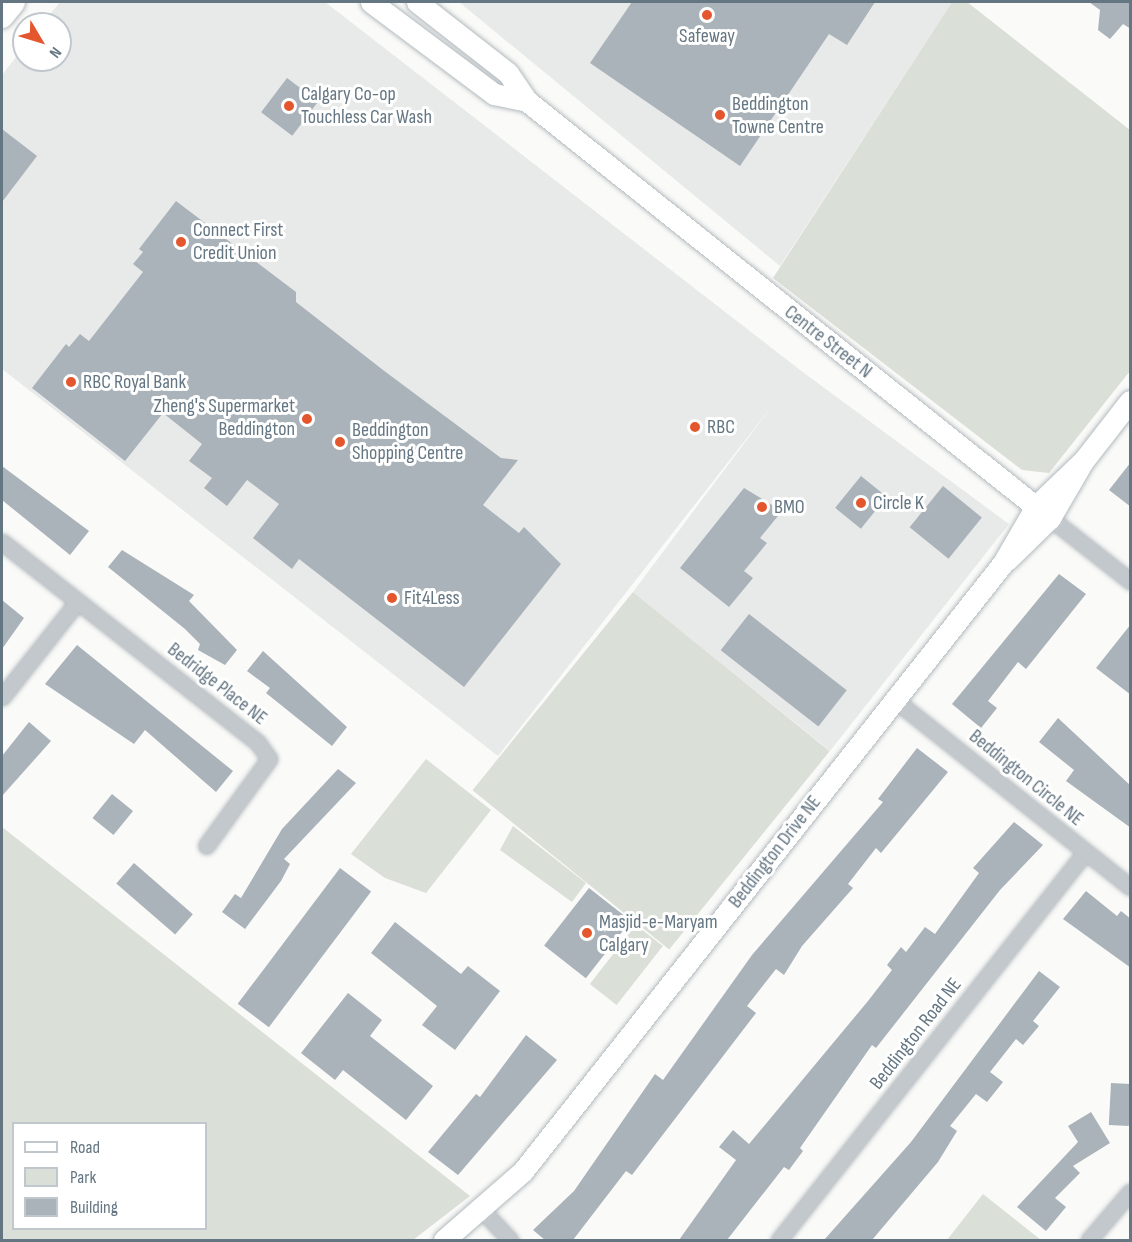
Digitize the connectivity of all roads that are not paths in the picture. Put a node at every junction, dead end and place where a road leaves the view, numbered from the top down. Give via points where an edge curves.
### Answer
1 (14, 2) edge
2 (371, 2) edge
3 (417, 2) edge
4 (2, 17) edge
5 (527, 101) junction
6 (1131, 400) edge
7 (1043, 512) junction
8 (2, 542) edge
9 (1131, 581) edge
10 (77, 602) junction
11 (2, 698) edge
12 (894, 700) junction
13 (206, 846) dead end
14 (1085, 852) junction
15 (1131, 887) edge
16 (1131, 1192) edge
17 (483, 1211) junction
18 (444, 1240) edge
19 (510, 1240) edge
20 (779, 1240) edge
21 (1089, 1240) edge

1 - 4 street
2 - 5 street, Centre Street N via 494,94
3 - 5 street, Centre Street N via 508,73
5 - 7 street, Centre Street N
6 - 7 street, Beddington Drive NE
7 - 9 street, Centre Street N
7 - 12 street, Beddington Drive NE
8 - 10 street, Bedridge Place NE
10 - 11 street
10 - 13 street, Bedridge Place NE via 258,743 269,759
12 - 14 street, Beddington Circle NE
12 - 17 street, Beddington Drive NE via 523,1171
14 - 15 street, Beddington Circle NE
14 - 20 street, Beddington Road NE
16 - 21 street
17 - 18 street, Beddington Drive NE
17 - 19 street

